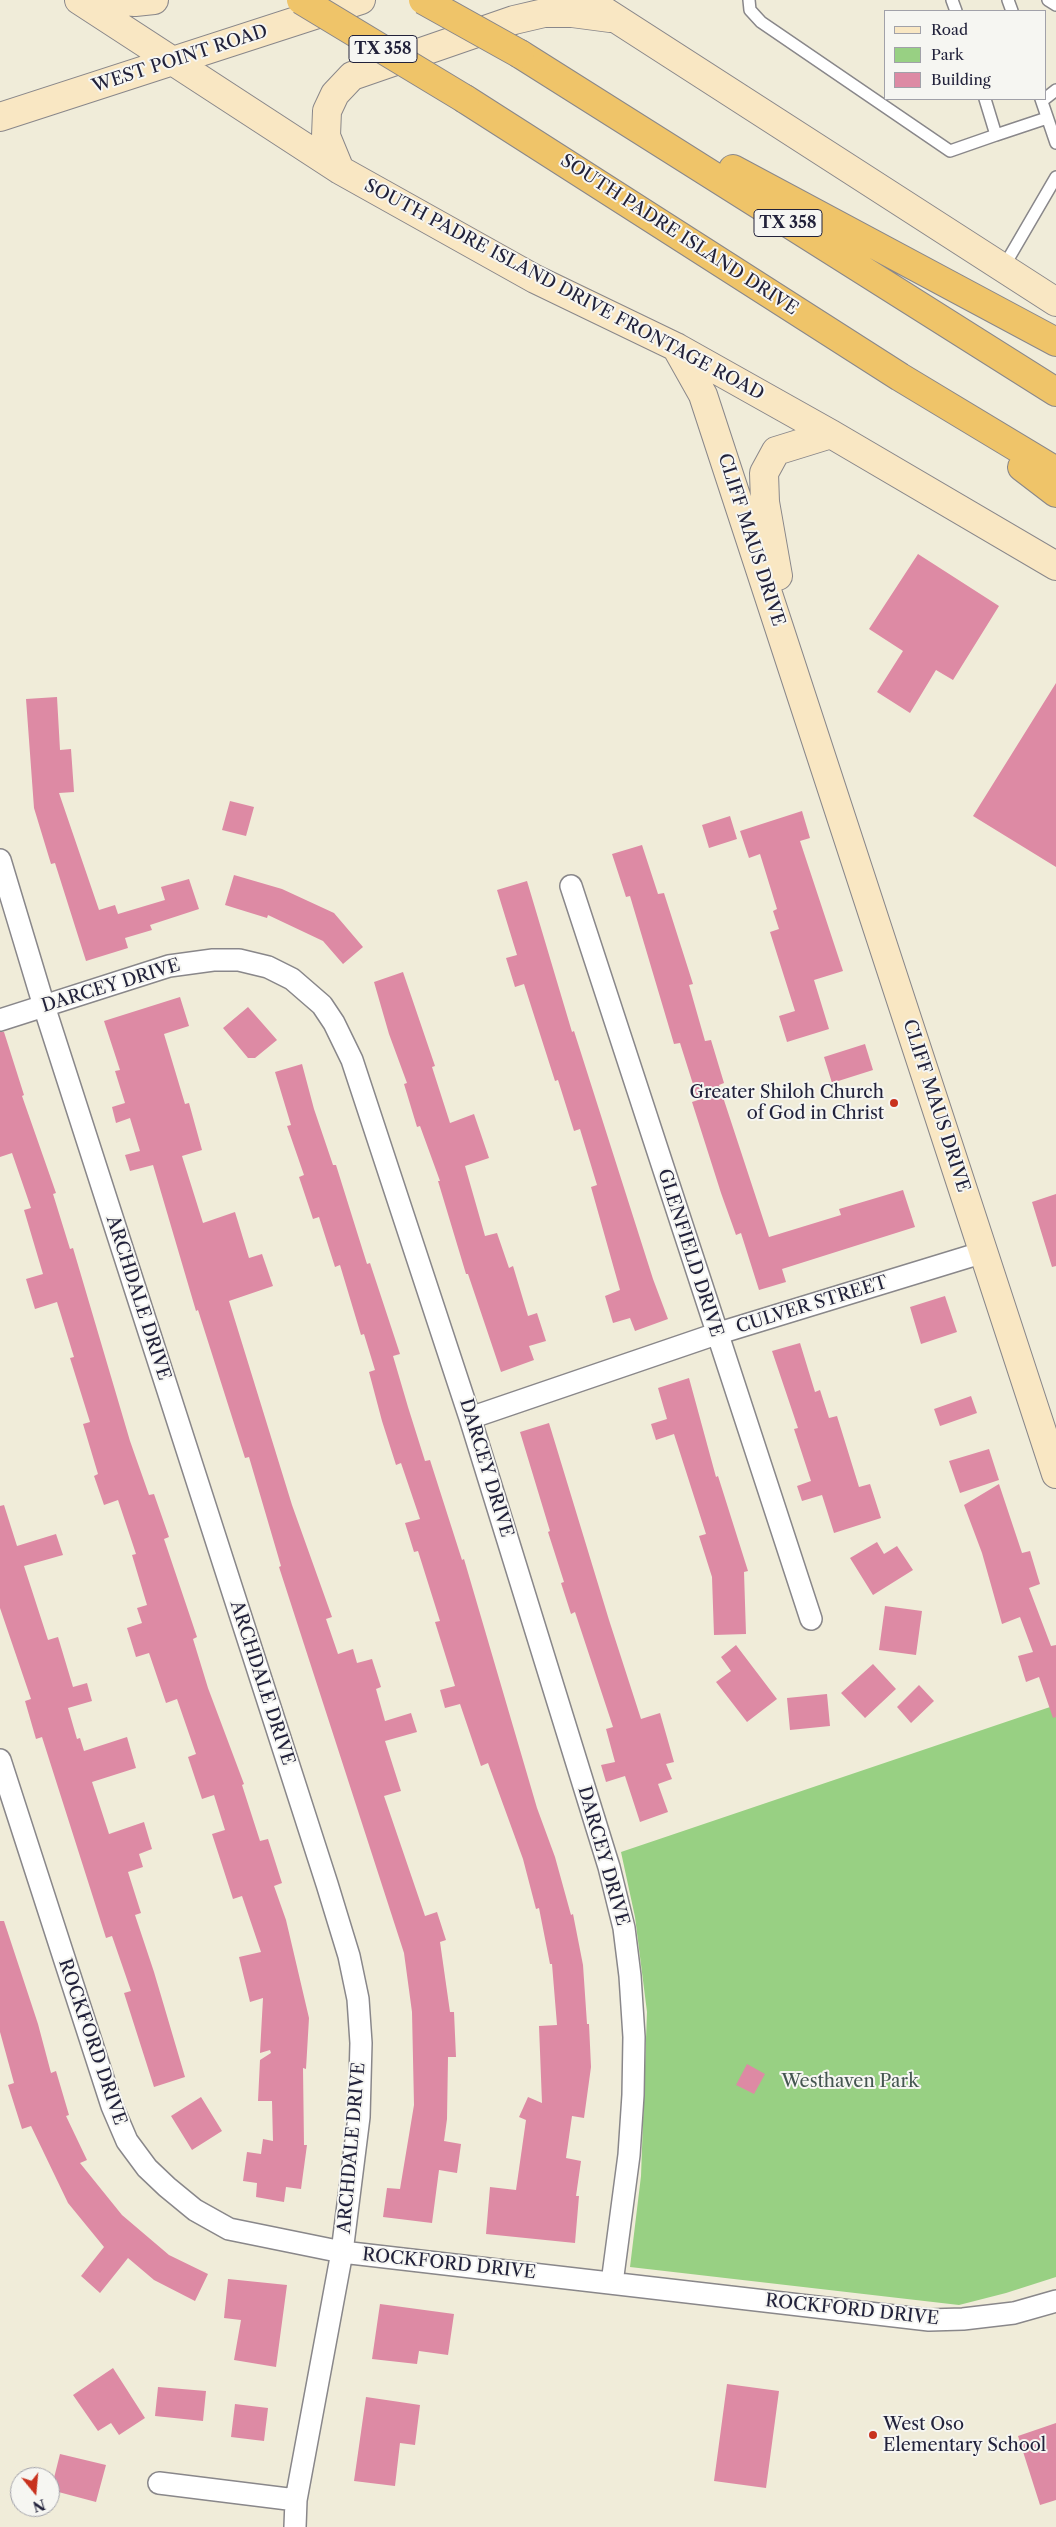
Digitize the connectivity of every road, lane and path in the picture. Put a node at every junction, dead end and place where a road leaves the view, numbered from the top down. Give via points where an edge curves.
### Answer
1 (79, 0) edge
2 (108, 0) edge
3 (154, 0) edge
4 (301, 0) edge
5 (361, 0) edge
6 (423, 0) edge
7 (587, 0) edge
8 (749, 0) edge
9 (1048, 0) edge
10 (1056, 5) edge
11 (614, 18) junction
12 (520, 54) junction
13 (174, 62) junction
14 (984, 100) edge
15 (1041, 100) edge
16 (0, 117) edge
17 (1047, 118) junction
18 (996, 135) junction
19 (1056, 143) edge
20 (340, 170) junction
21 (1056, 177) edge
22 (1003, 268) junction
23 (1056, 302) edge
24 (1056, 342) edge
25 (676, 347) junction
26 (900, 377) junction
27 (1056, 392) edge
28 (831, 434) junction
29 (1056, 471) edge
30 (1056, 492) edge
31 (1056, 566) edge
32 (816, 738) junction
33 (0, 860) edge
34 (571, 886) dead end
35 (44, 1006) junction
36 (0, 1020) edge
37 (984, 1252) junction
38 (716, 1334) junction
39 (470, 1418) junction
40 (1056, 1474) edge
41 (811, 1619) dead end
42 (0, 1760) edge
43 (342, 2252) junction
44 (612, 2283) junction
45 (1056, 2301) edge
46 (159, 2483) dead end
47 (296, 2500) junction
48 (295, 2527) edge

1 - 13 main road, SOUTH PADRE ISLAND DRIVE FRONTAGE ROAD
2 - 3 main road
4 - 26 highway, SOUTH PADRE ISLAND DRIVE / TX 358, bridge via 465,99
5 - 13 main road, WEST POINT ROAD
6 - 12 highway, TX 358, bridge
7 - 11 main road
8 - 18 lane via 750,10 761,22 950,151
9 - 10 lane
11 - 20 main road via 544,13 514,20 352,76 335,94 327,111 326,136
11 - 22 main road
12 - 24 highway
12 - 27 highway, TX 358
13 - 16 main road, WEST POINT ROAD
13 - 20 main road, SOUTH PADRE ISLAND DRIVE FRONTAGE ROAD
14 - 18 lane
15 - 17 lane
17 - 18 lane
17 - 19 lane
20 - 25 main road, SOUTH PADRE ISLAND DRIVE FRONTAGE ROAD via 535,279
21 - 22 lane
22 - 23 main road
25 - 28 main road, SOUTH PADRE ISLAND DRIVE FRONTAGE ROAD
25 - 32 main road, CLIFF MAUS DRIVE via 703,395
26 - 29 highway, SOUTH PADRE ISLAND DRIVE / TX 358
26 - 30 highway
28 - 31 main road, SOUTH PADRE ISLAND DRIVE FRONTAGE ROAD
28 - 32 main road, CLIFF MAUS DRIVE via 776,451 764,473 764,502 775,563
32 - 37 main road, CLIFF MAUS DRIVE
33 - 35 street, ARCHDALE DRIVE
34 - 38 street, GLENFIELD DRIVE
35 - 36 street, DARCEY DRIVE
35 - 39 street, DARCEY DRIVE via 170,966 213,960 239,960 268,967 292,979 322,1005 352,1060
35 - 43 street, ARCHDALE DRIVE via 349,1956 358,1999 361,2078
37 - 38 street, CULVER STREET
37 - 40 main road, CLIFF MAUS DRIVE
38 - 39 street, CULVER STREET
38 - 41 street, GLENFIELD DRIVE
39 - 44 street, DARCEY DRIVE via 609,1867 624,1928 634,2037 633,2095 629,2154
42 - 43 street, ROCKFORD DRIVE via 126,2141 167,2187 195,2210 229,2229
43 - 44 street, ROCKFORD DRIVE
43 - 47 street, ARCHDALE DRIVE
44 - 45 street, ROCKFORD DRIVE via 929,2320 1014,2313
46 - 47 street
47 - 48 street, ARCHDALE DRIVE

